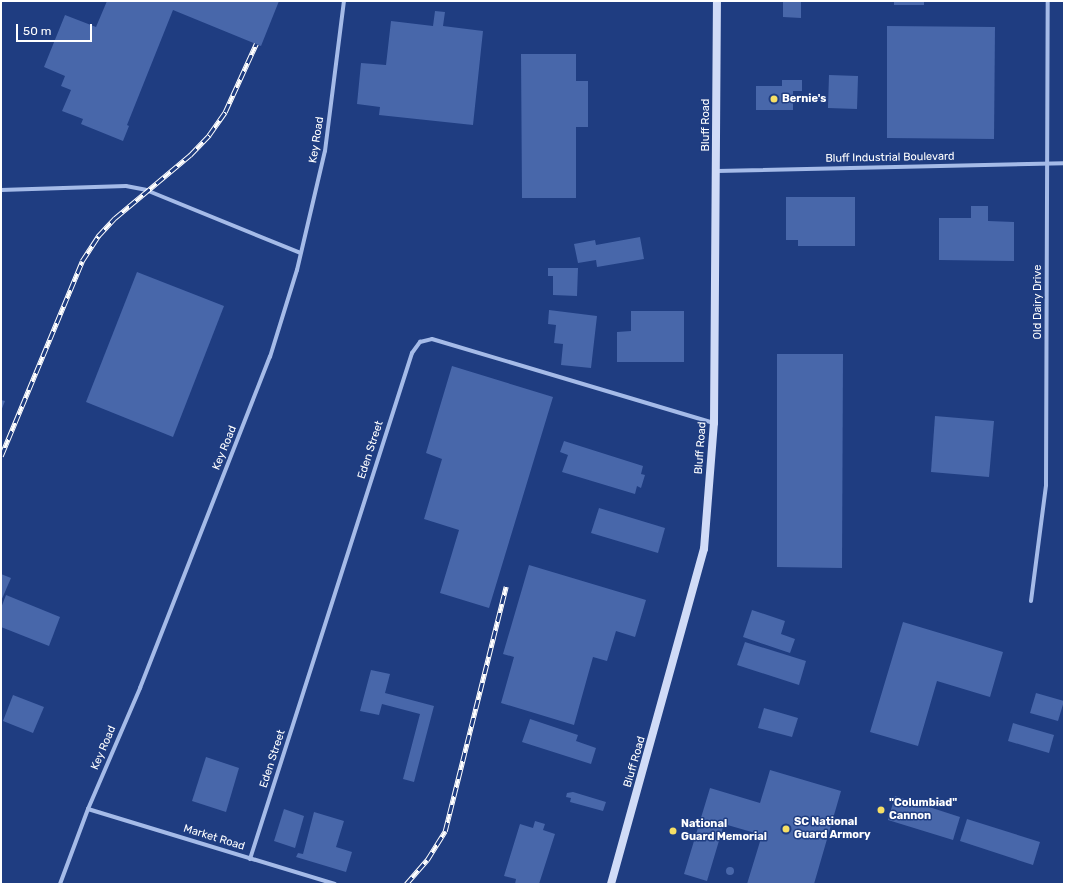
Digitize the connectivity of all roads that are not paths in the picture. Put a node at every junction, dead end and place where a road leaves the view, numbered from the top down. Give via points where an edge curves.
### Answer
1 (344, 1) edge
2 (717, 1) edge
3 (1048, 1) edge
4 (1047, 163) junction
5 (1064, 163) edge
6 (717, 171) junction
7 (1, 190) edge
8 (300, 253) junction
9 (714, 423) junction
10 (1031, 601) dead end
11 (88, 809) junction
12 (250, 859) junction
13 (60, 884) edge
14 (336, 884) edge
15 (611, 884) edge

1 - 8 street, Key Road via 325,151
2 - 6 main road, Bluff Road
3 - 4 street, Old Dairy Drive
4 - 5 street, Bluff Industrial Boulevard
4 - 6 street, Bluff Industrial Boulevard
4 - 10 street, Old Dairy Drive via 1046,485
6 - 9 main road, Bluff Road
7 - 8 street via 126,186 146,190
8 - 11 street, Key Road via 270,358 140,688
9 - 12 street, Eden Street via 432,339 420,342 412,353
9 - 15 main road, Bluff Road via 704,549
11 - 12 street, Market Road
11 - 13 street, Key Road
12 - 14 street, Market Road

